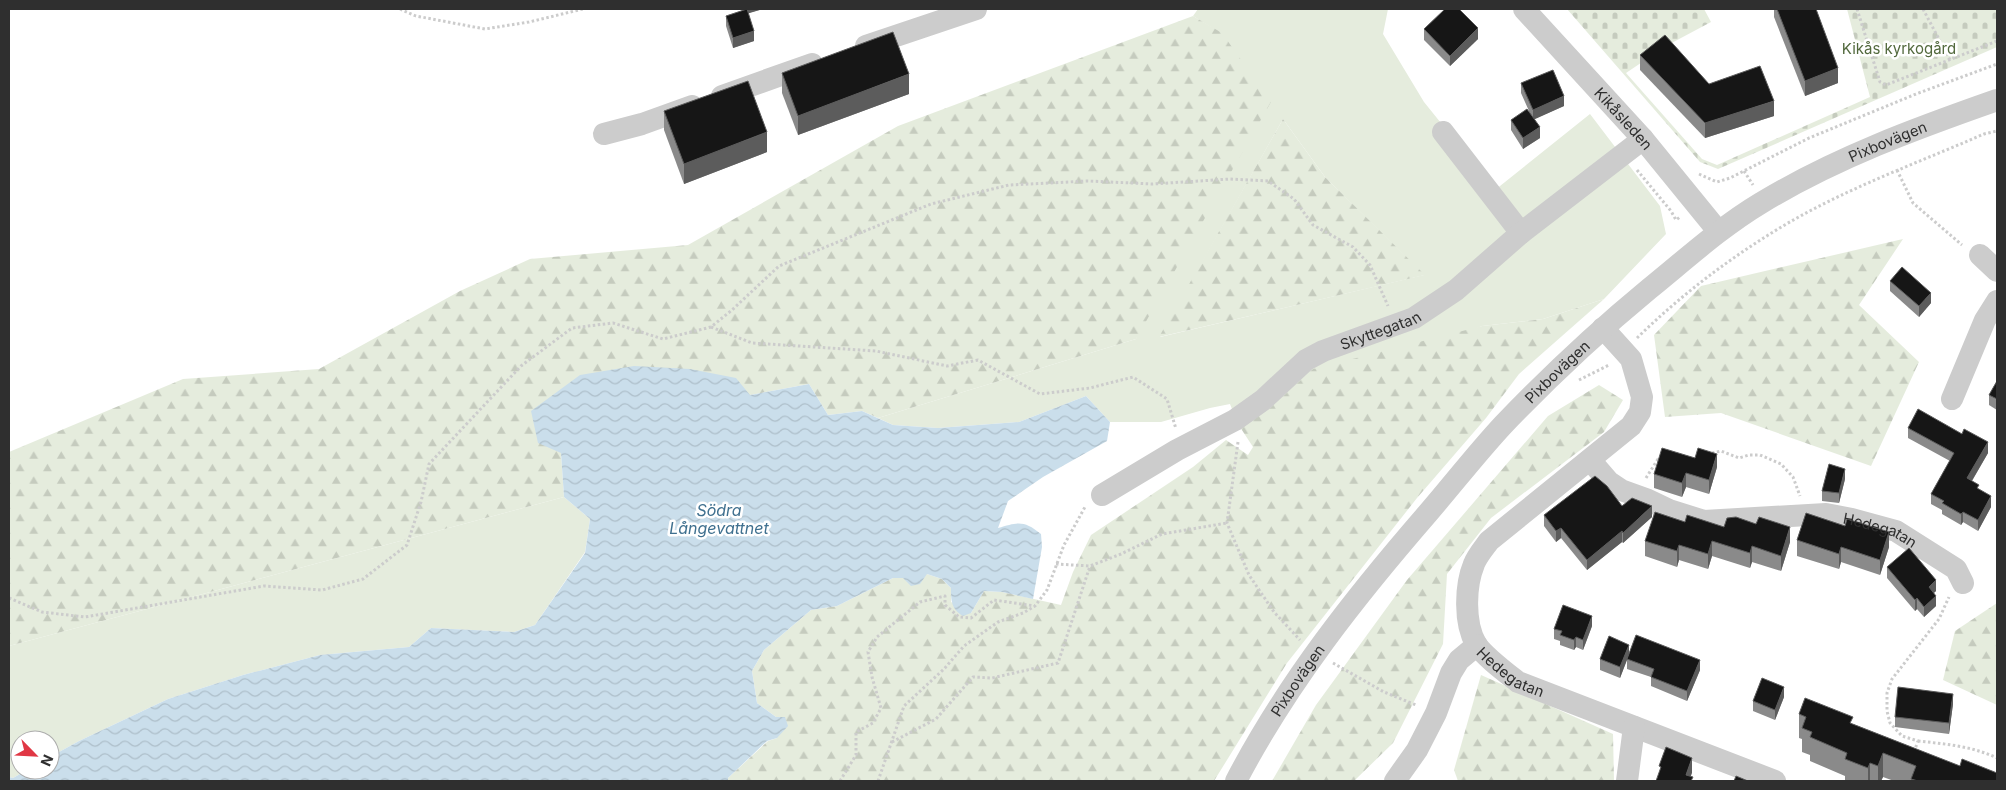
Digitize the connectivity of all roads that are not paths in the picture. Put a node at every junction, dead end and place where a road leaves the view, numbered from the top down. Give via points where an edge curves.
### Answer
1 (976, 9) edge
2 (1524, 9) edge
3 (939, 14) edge
4 (1997, 100) edge
5 (1443, 132) dead end
6 (604, 134) dead end
7 (1643, 139) junction
8 (1718, 231) junction
9 (1521, 234) junction
10 (1980, 255) road end
11 (1997, 271) edge
12 (1997, 301) edge
13 (1603, 328) junction
14 (1952, 399) dead end
15 (1590, 460) junction
16 (1102, 495) road end
17 (1963, 582) road end
18 (1476, 645) junction
19 (1634, 727) junction
20 (1236, 781) edge
21 (1395, 781) edge
22 (1627, 781) edge
23 (1775, 781) edge

1 - 3 street
2 - 7 street, Kikåsleden
3 - 6 street via 840,54 642,124
4 - 8 street, Pixbovägen via 1902,134 1826,169 1763,202
5 - 9 street
7 - 8 street, Kikåsleden
7 - 9 street, Skyttegatan
8 - 13 street, Pixbovägen
9 - 16 street, Skyttegatan via 1456,290 1414,318 1306,360 1263,400 1225,426 1177,450
10 - 11 street
12 - 14 street via 1985,320
13 - 15 street, Hedegatan via 1634,346 1631,359 1642,397 1640,412 1631,426
13 - 20 street, Pixbovägen via 1503,426 1381,567 1277,710
15 - 17 street, Hedegatan via 1609,482 1621,490 1704,521 1826,514 1896,531 1956,569
15 - 18 street, Hedegatan via 1489,541 1475,562 1469,579 1466,610
18 - 19 street, Hedegatan via 1518,682
18 - 21 street via 1451,672 1436,713 1417,750
19 - 22 street
19 - 23 street, Hedegatan

